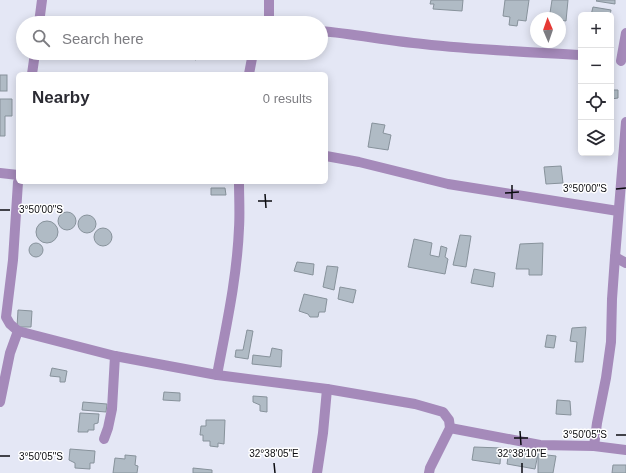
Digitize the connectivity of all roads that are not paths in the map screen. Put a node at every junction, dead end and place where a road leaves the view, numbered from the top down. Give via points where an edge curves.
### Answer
1 (42, 0) edge
2 (269, 0) edge
3 (40, 16) edge
4 (269, 16) edge
5 (328, 32) edge
6 (626, 33) edge
7 (578, 55) edge
8 (34, 60) edge
9 (252, 60) edge
10 (619, 61) edge
11 (32, 72) edge
12 (249, 72) edge
13 (626, 122) edge
14 (328, 156) edge
15 (0, 173) edge
16 (16, 175) edge
17 (18, 184) edge
18 (239, 184) edge
19 (618, 211) junction
20 (615, 257) junction
21 (626, 263) edge
22 (18, 331) junction
23 (115, 356) junction
24 (217, 375) junction
25 (327, 389) junction
26 (0, 402) edge
27 (450, 428) junction
28 (104, 439) dead end
29 (594, 446) junction
30 (626, 450) edge
31 (317, 473) edge
32 (429, 473) edge

1 - 3 street
2 - 4 street
5 - 7 street via 451,47
6 - 10 street
8 - 11 street
9 - 12 street
13 - 19 street
14 - 19 street via 448,184
15 - 16 street
17 - 22 street via 6,317
18 - 24 street via 239,229 235,268
19 - 20 street
20 - 21 street
20 - 29 street via 611,342
22 - 23 street
22 - 26 street via 10,353
23 - 24 street
23 - 28 street via 112,409
24 - 25 street
25 - 27 street via 415,404 443,412 449,420
25 - 31 street
27 - 29 street via 540,445
27 - 32 street
29 - 30 street

